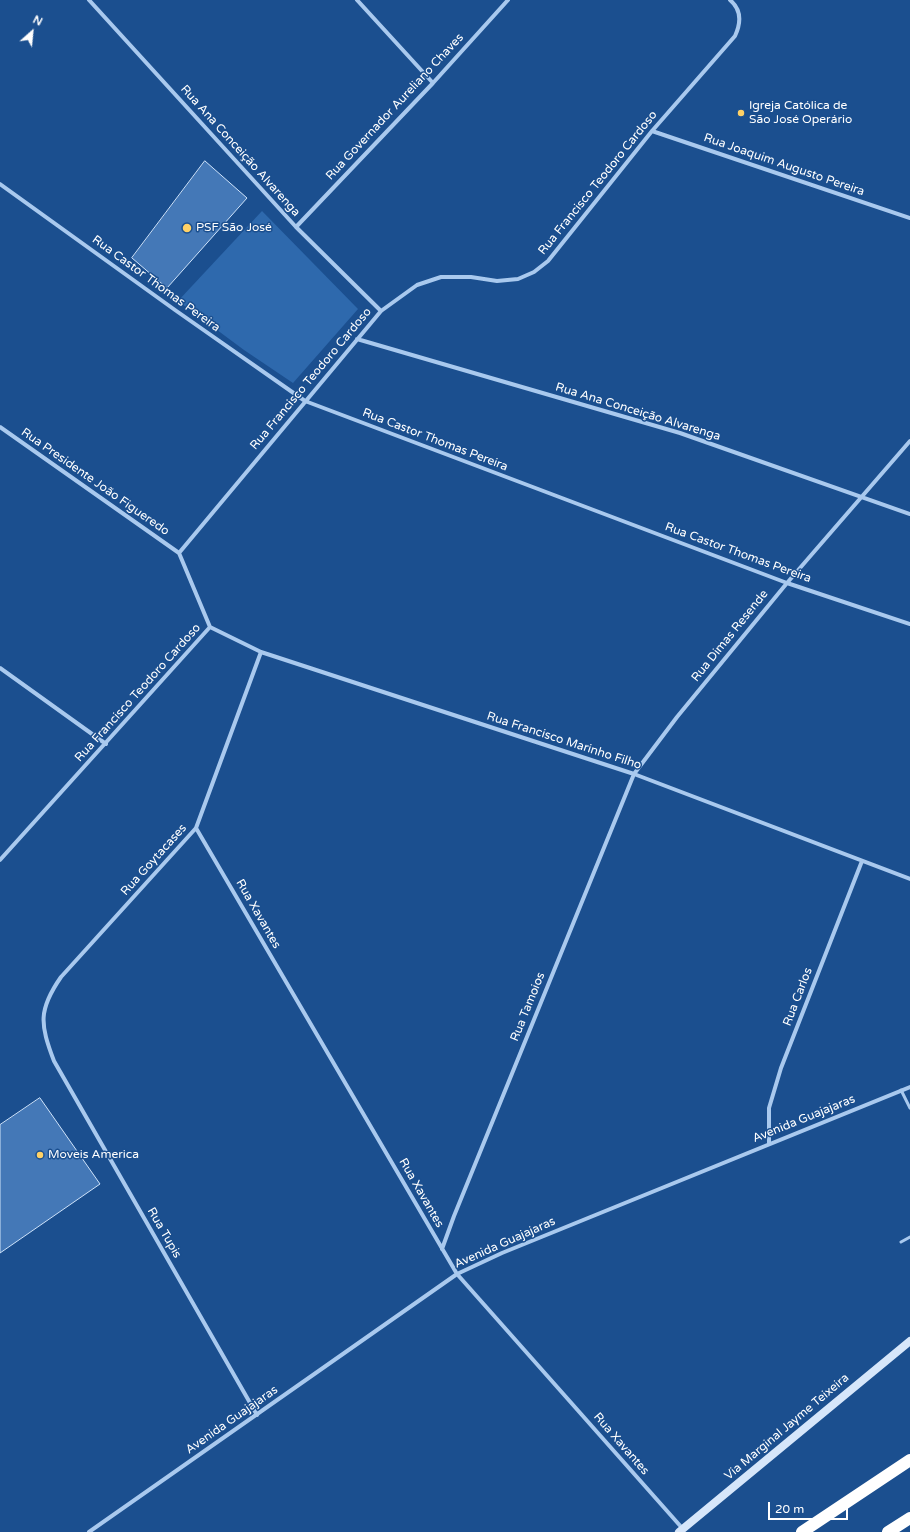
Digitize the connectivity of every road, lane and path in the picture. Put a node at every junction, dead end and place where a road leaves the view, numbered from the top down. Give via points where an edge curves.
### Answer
1 (89, 0) edge
2 (357, 0) edge
3 (508, 0) edge
4 (730, 0) edge
5 (433, 82) junction
6 (652, 131) junction
7 (0, 184) edge
8 (910, 218) edge
9 (296, 227) junction
10 (381, 311) junction
11 (357, 339) junction
12 (305, 402) junction
13 (0, 427) edge
14 (910, 441) edge
15 (863, 496) junction
16 (910, 514) edge
17 (179, 553) junction
18 (787, 582) junction
19 (910, 624) edge
20 (210, 628) junction
21 (261, 652) junction
22 (0, 668) edge
23 (106, 744) junction
24 (634, 774) junction
25 (196, 828) junction
26 (0, 860) edge
27 (862, 861) junction
28 (910, 880) edge
29 (54, 1061) joint
30 (910, 1087) edge
31 (901, 1090) junction
32 (910, 1108) edge
33 (769, 1144) junction
34 (910, 1237) edge
35 (901, 1242) dead end
36 (442, 1249) junction
37 (457, 1274) junction
38 (910, 1341) edge
39 (257, 1415) junction
40 (910, 1460) edge
41 (910, 1518) edge
42 (681, 1531) edge
43 (89, 1532) edge
44 (802, 1532) edge
45 (888, 1532) edge

1 - 9 street, Rua Ana Conceição Alvarenga
2 - 5 street
3 - 5 street, Rua Governador Aureliano Chaves
4 - 6 street, Rua Francisco Teodoro Cardoso via 740,17 735,36
5 - 9 street, Rua Governador Aureliano Chaves
6 - 8 street, Rua Joaquim Augusto Pereira
6 - 10 street, Rua Francisco Teodoro Cardoso via 548,261 534,272 518,279 497,281 441,276 417,285
7 - 12 street, Rua Castor Thomas Pereira
9 - 10 street, Rua Ana Conceição Alvarenga
10 - 11 street, Rua Francisco Teodoro Cardoso
11 - 12 street, Rua Francisco Teodoro Cardoso
11 - 15 street, Rua Ana Conceição Alvarenga via 680,433
12 - 17 street, Rua Francisco Teodoro Cardoso
12 - 18 street, Rua Castor Thomas Pereira
13 - 17 street, Rua Presidente João Figueredo
14 - 15 street, Rua Dimas Resende
15 - 16 street, Rua Ana Conceição Alvarenga
15 - 18 street, Rua Dimas Resende
17 - 20 street, Rua Francisco Teodoro Cardoso
18 - 19 street, Rua Castor Thomas Pereira
18 - 24 street, Rua Dimas Resende
20 - 21 street, Rua Francisco Marinho Filho
20 - 23 street, Rua Francisco Teodoro Cardoso
21 - 24 street, Rua Francisco Marinho Filho
21 - 25 street, Rua Goytacases
22 - 23 street
23 - 26 street, Rua Francisco Teodoro Cardoso
24 - 27 street, Rua Francisco Marinho Filho
24 - 36 street, Rua Tamoios
25 - 29 street, Rua Goytacases via 52,989 44,1008 43,1026
25 - 36 street, Rua Xavantes
27 - 28 street, Rua Francisco Marinho Filho
27 - 33 street, Rua Carlos via 781,1068 769,1108
29 - 39 street, Rua Tupis
30 - 31 street, Avenida Guajajaras
31 - 32 lane
31 - 33 street, Avenida Guajajaras
33 - 37 street, Avenida Guajajaras
34 - 35 lane
36 - 37 street, Rua Xavantes
37 - 39 street, Avenida Guajajaras
37 - 42 street, Rua Xavantes
38 - 42 main road, Via Marginal Jayme Teixeira
39 - 43 street, Avenida Guajajaras
40 - 44 highway
41 - 45 highway

